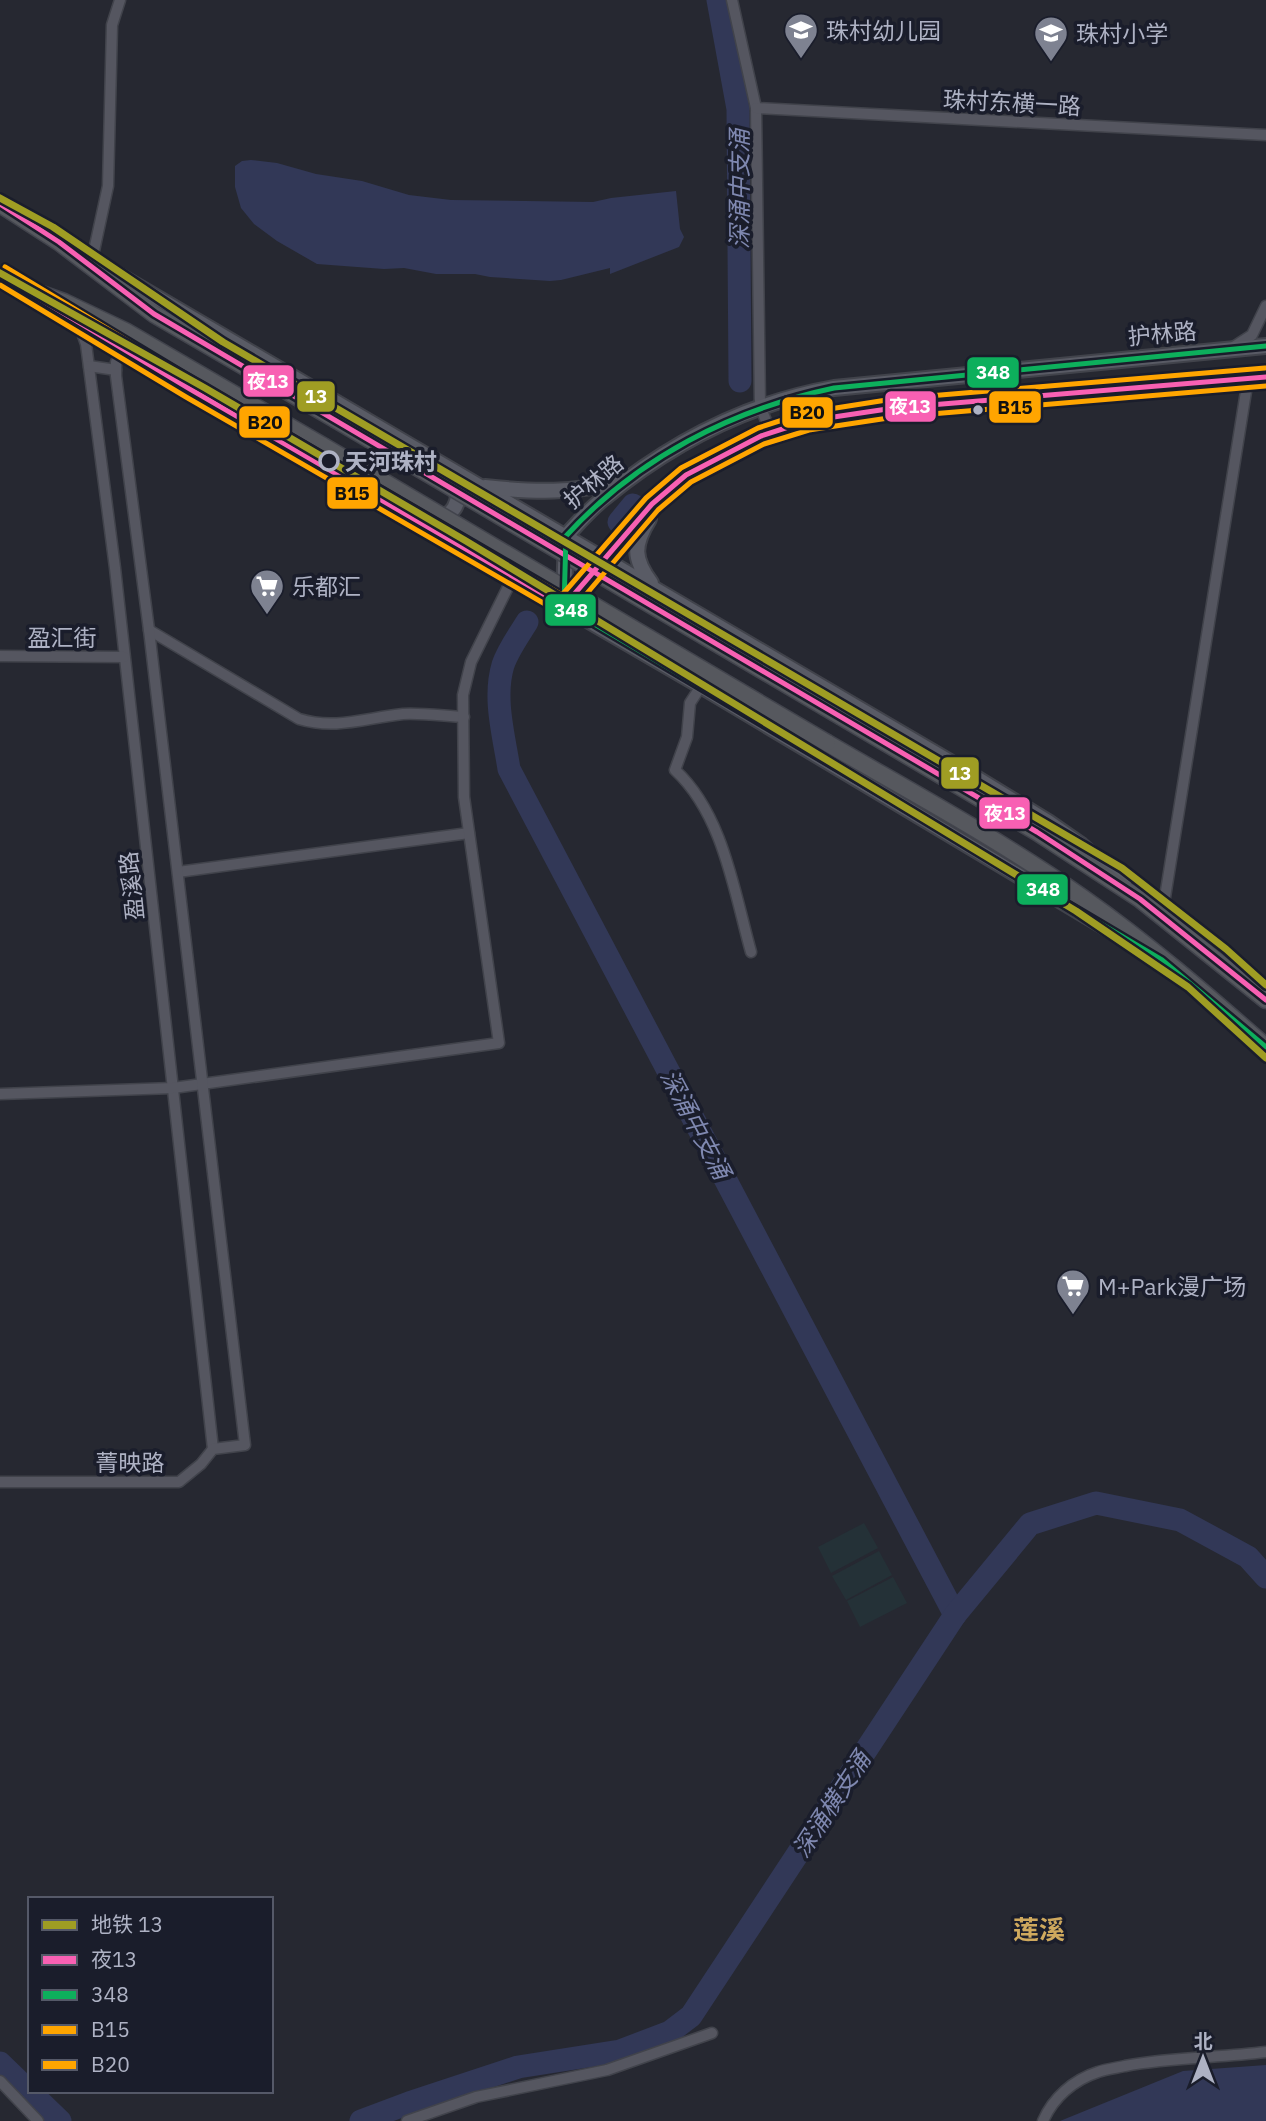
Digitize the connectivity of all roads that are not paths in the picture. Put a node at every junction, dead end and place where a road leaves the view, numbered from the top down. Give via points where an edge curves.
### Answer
1 (120, 0) edge
2 (732, 0) edge
3 (755, 108) junction
4 (1266, 135) edge
5 (0, 204) edge
6 (43, 231) junction
7 (92, 260) junction
8 (0, 275) edge
9 (27, 289) junction
10 (1266, 306) edge
11 (78, 321) junction
12 (1266, 346) edge
13 (123, 349) junction
14 (1229, 349) junction
15 (89, 366) junction
16 (116, 370) junction
17 (1266, 377) edge
18 (1248, 379) junction
19 (760, 406) junction
20 (771, 433) junction
21 (450, 470) junction
22 (633, 477) junction
23 (478, 486) junction
24 (660, 497) junction
25 (415, 519) junction
26 (566, 536) junction
27 (606, 559) junction
28 (513, 577) junction
29 (656, 590) junction
30 (564, 606) junction
31 (149, 630) junction
32 (0, 656) edge
33 (124, 657) junction
34 (701, 686) junction
35 (464, 717) junction
36 (469, 833) junction
37 (178, 872) junction
38 (1140, 899) junction
39 (1162, 916) junction
40 (751, 952) dead end
41 (1162, 960) junction
42 (1266, 1000) edge
43 (1266, 1046) edge
44 (204, 1085) junction
45 (173, 1088) junction
46 (0, 1094) edge
47 (213, 1449) junction
48 (0, 1482) edge
49 (712, 2033) dead end
50 (1266, 2052) edge
51 (0, 2081) edge
52 (38, 2121) edge
53 (407, 2121) edge
54 (1042, 2121) edge

1 - 7 street via 111,25 108,186
2 - 3 street
3 - 4 street, 珠村东横一路
3 - 19 street
5 - 6 highway
6 - 7 main road
6 - 38 highway, bridge via 154,314 1037,832
7 - 21 main road
8 - 9 highway
9 - 11 main road
9 - 41 highway, bridge via 125,331 827,743 1059,882
10 - 14 street via 1252,335
11 - 13 main road
11 - 15 street, 盈溪路
12 - 14 main road, 护林路
13 - 16 street
13 - 25 main road
14 - 19 main road, 护林路 via 834,388
15 - 16 street
15 - 33 street, 盈溪路
16 - 31 street
17 - 18 main road
18 - 20 main road via 894,408 807,421
18 - 39 street
19 - 20 street
19 - 22 main road, 护林路 via 707,430
20 - 24 main road via 686,475
21 - 23 main road
21 - 25 main road via 458,487 457,505 443,518
22 - 23 main road via 559,490
22 - 26 main road, 护林路 via 602,499
23 - 26 main road
24 - 27 main road
24 - 29 main road via 637,546 640,566
25 - 28 main road
26 - 27 main road
26 - 30 main road, 护林路
27 - 29 main road
27 - 30 main road
28 - 30 main road
28 - 35 street via 471,663 463,695
29 - 38 main road via 1048,822 1082,845
30 - 34 main road
31 - 35 street via 299,719 318,725 404,714
31 - 37 street
32 - 33 street, 盈汇街
33 - 45 street, 盈溪路
34 - 40 street via 690,703 687,737 675,770 691,784 706,808
34 - 41 main road
35 - 36 street
36 - 37 street
36 - 44 street via 499,1043
37 - 44 street
38 - 39 highway
39 - 42 highway
41 - 43 highway
44 - 45 street
44 - 47 street via 245,1445
45 - 46 street
45 - 47 street, 盈溪路
47 - 48 street, 菁映路 via 179,1482
49 - 53 street via 607,2070 476,2097
50 - 54 street via 1176,2058 1097,2072 1057,2097
51 - 52 street

